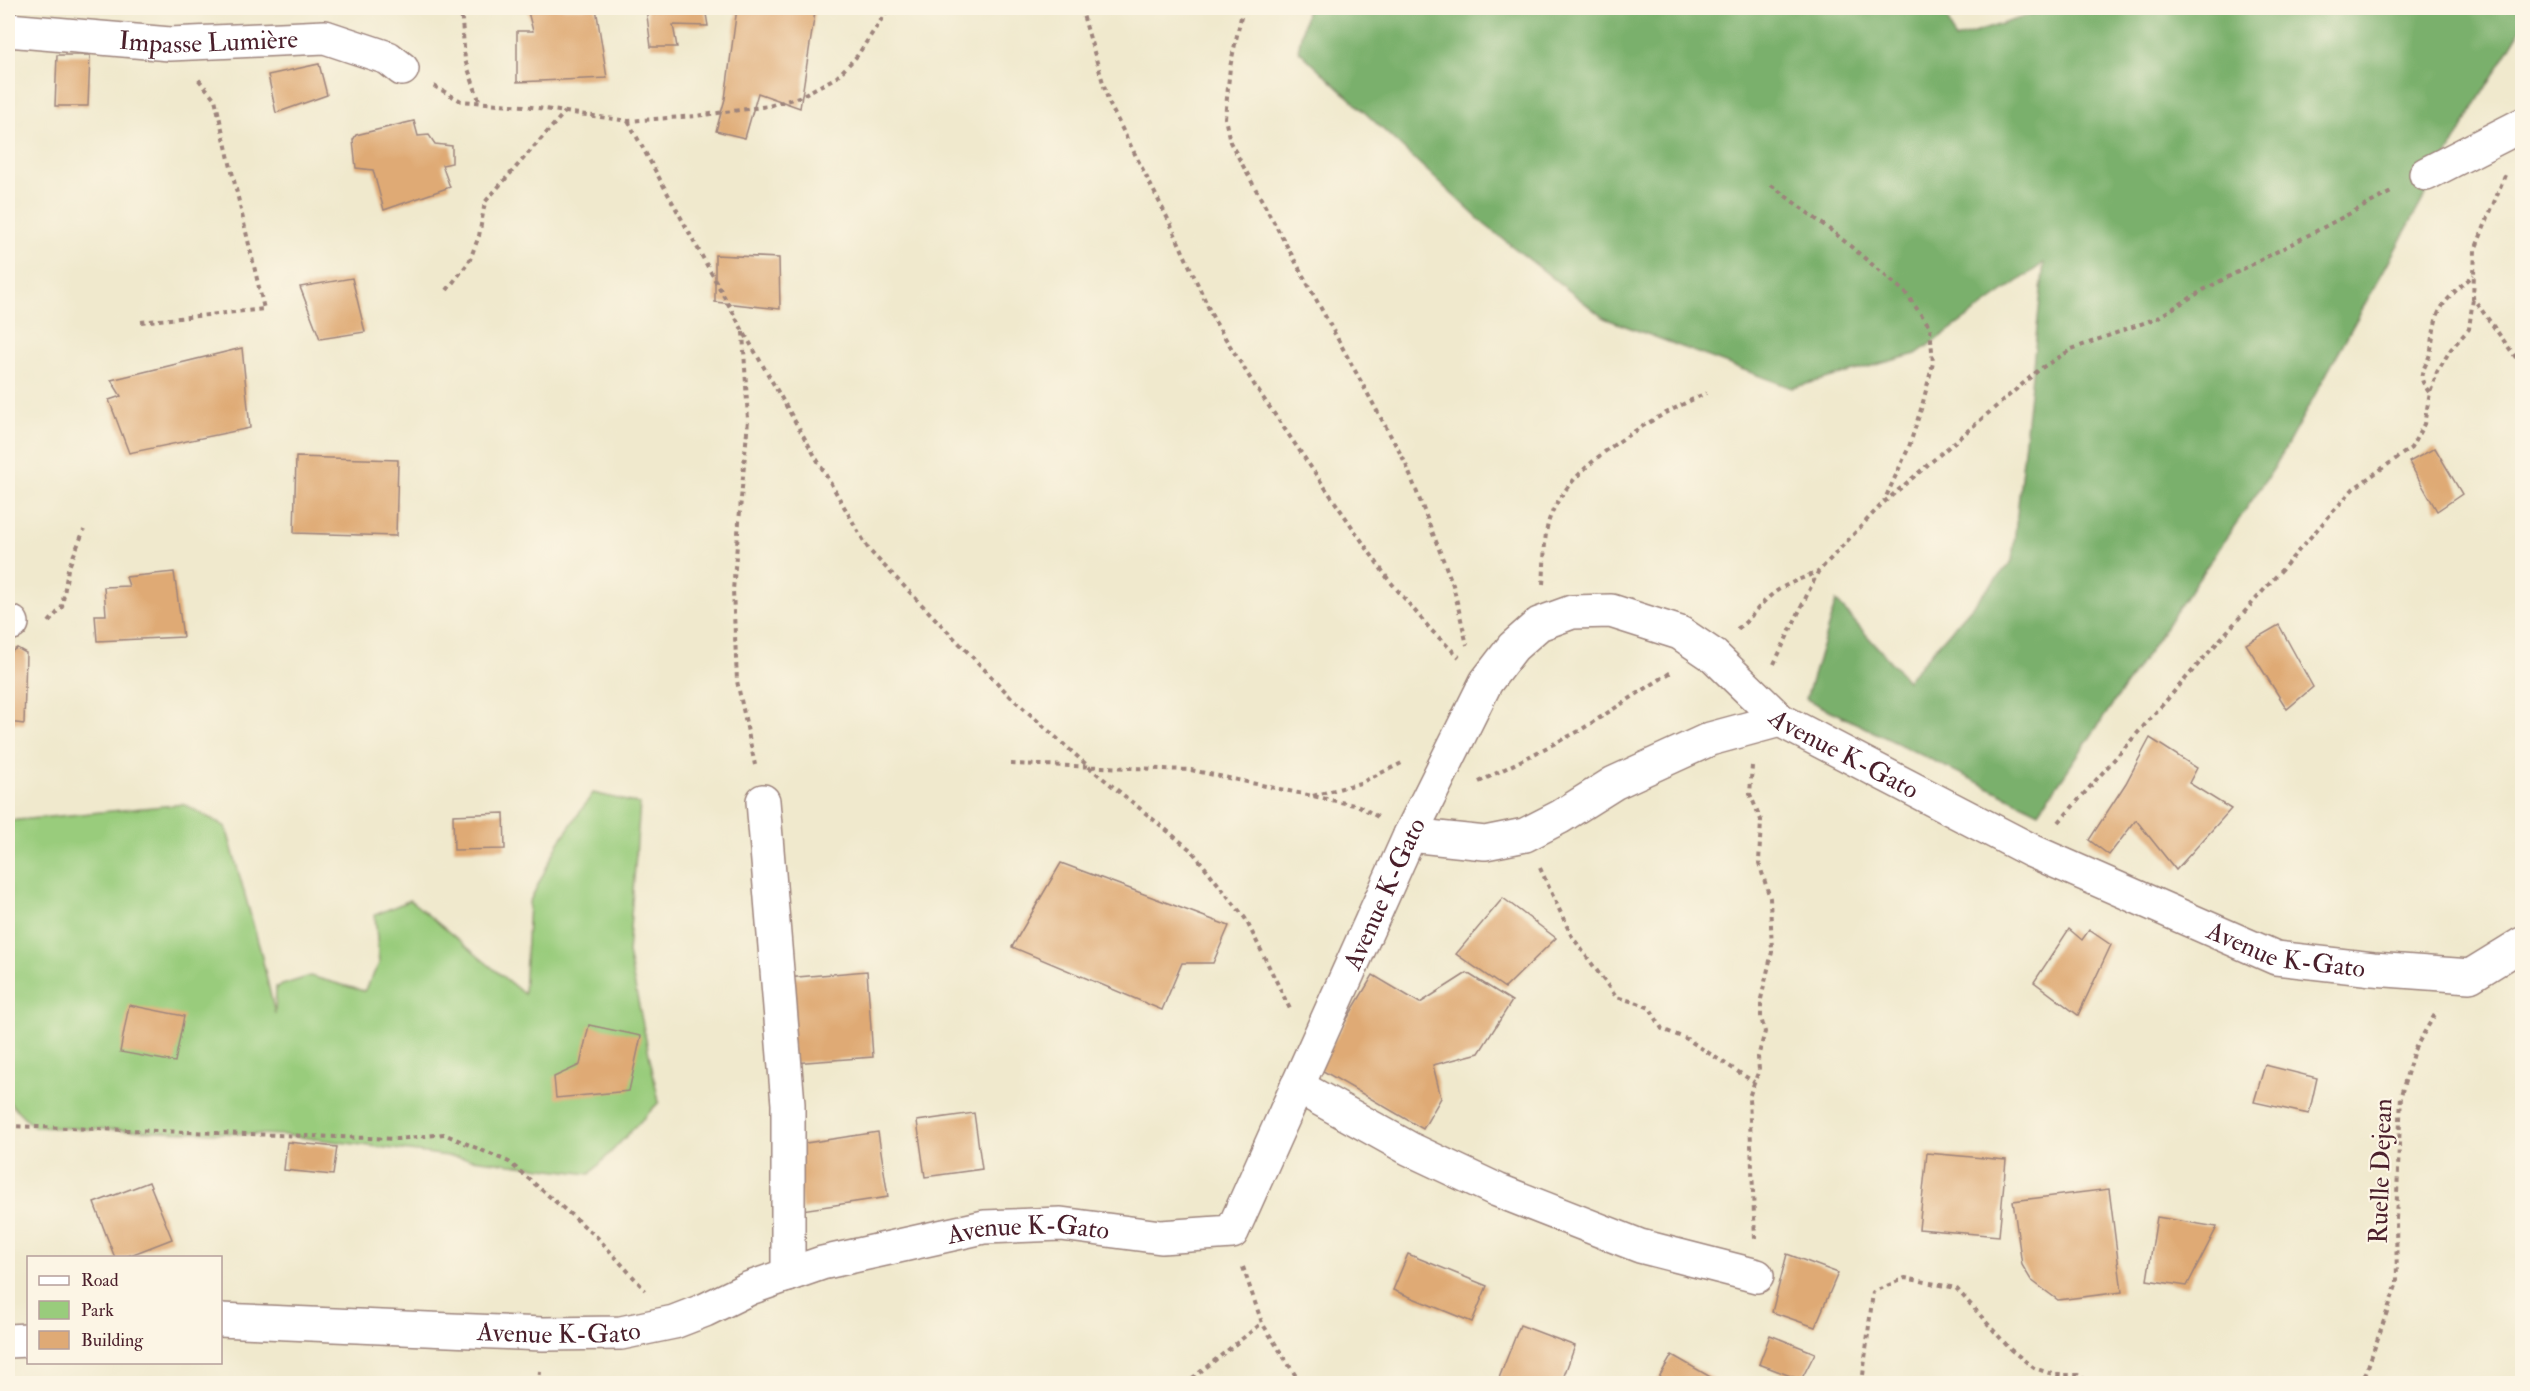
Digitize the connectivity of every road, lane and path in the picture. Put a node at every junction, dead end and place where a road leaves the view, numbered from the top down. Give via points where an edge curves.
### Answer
1 (461, 8) edge
2 (889, 8) edge
3 (1081, 8) edge
4 (1243, 8) edge
5 (8, 30) edge
6 (170, 44) junction
7 (402, 69) joint
8 (480, 103) junction
9 (565, 112) junction
10 (628, 121) junction
11 (2523, 125) edge
12 (2426, 174) joint
13 (2505, 174) dead end
14 (1771, 185) dead end
15 (2474, 275) junction
16 (447, 290) dead end
17 (2474, 298) junction
18 (141, 322) dead end
19 (743, 331) junction
20 (2523, 366) edge
21 (1706, 393) dead end
22 (2430, 393) junction
23 (1882, 504) junction
24 (84, 530) dead end
25 (1818, 572) junction
26 (10, 623) edge
27 (1539, 624) junction
28 (1706, 650) junction
29 (1479, 676) junction
30 (1764, 715) junction
31 (1410, 759) dead end
32 (1011, 764) dead end
33 (1089, 766) junction
34 (1474, 785) dead end
35 (1313, 796) junction
36 (763, 801) joint
37 (1410, 835) junction
38 (1525, 835) junction
39 (2032, 851) junction
40 (2523, 945) edge
41 (2470, 976) junction
42 (1312, 1052) junction
43 (1754, 1082) junction
44 (1297, 1086) junction
45 (8, 1126) edge
46 (1232, 1232) junction
47 (788, 1275) junction
48 (1757, 1276) joint
49 (222, 1320) edge
50 (674, 1322) junction
51 (1262, 1323) junction
52 (27, 1340) edge
53 (8, 1341) edge
54 (1185, 1383) edge
55 (1301, 1383) edge
56 (1862, 1383) edge
57 (2092, 1383) edge
58 (2362, 1383) edge

1 - 8 path via 465,60
2 - 10 path via 857,56 837,77 799,97 769,106
3 - 29 path via 1109,103 1214,320 1388,579 1431,630
4 - 29 path via 1230,67 1225,118 1230,142 1405,462 1453,585
5 - 6 street, Impasse Lumière
6 - 7 street, Impasse Lumière via 325,37 388,58
6 - 18 path via 215,99 264,309
7 - 8 path via 461,101
8 - 9 path
9 - 10 path
9 - 16 path via 485,202 469,262
10 - 19 path
11 - 12 street
12 - 23 path via 2157,318 2072,349 2040,369
13 - 15 path via 2475,250
14 - 23 path via 1905,292 1930,327 1933,363 1922,406 1909,447
15 - 17 path
15 - 22 path via 2437,315 2429,356 2421,372 2422,382
17 - 20 path
17 - 22 path via 2469,329 2451,349
19 - 33 path via 869,550 1011,697
19 - 36 path via 748,420 733,590 736,681
21 - 27 path via 1651,420 1589,466 1562,492 1548,522
22 - 39 path via 2424,424 2411,448 2353,489
23 - 25 path
24 - 26 path via 68,569 62,607 49,622
25 - 28 path via 1785,585 1747,622
25 - 30 path
27 - 28 street, Avenue K-Gato via 1572,612 1611,611 1680,633
27 - 29 street, Avenue K-Gato
28 - 30 street, Avenue K-Gato
28 - 34 path via 1579,731
29 - 37 street, Avenue K-Gato
30 - 38 street via 1614,783
30 - 39 street, Avenue K-Gato
30 - 43 path via 1750,794 1761,820 1759,863 1770,898 1772,952 1761,999 1765,1032
31 - 35 path via 1360,783
32 - 33 path
33 - 35 path via 1191,770
33 - 42 path via 1192,851 1245,918
35 - 37 path via 1359,806
36 - 47 street via 788,1104
37 - 38 street via 1485,843
37 - 42 street, Avenue K-Gato
38 - 43 path via 1571,935 1616,997 1650,1008 1662,1029 1687,1039
39 - 41 street, Avenue K-Gato via 2276,958
40 - 41 street
41 - 58 path, Ruelle Dejean via 2444,998 2420,1039 2401,1095 2397,1283
42 - 44 street, Avenue K-Gato
43 - 48 path via 1749,1096
44 - 46 street, Avenue K-Gato
44 - 48 street via 1410,1149 1497,1190 1640,1246
45 - 50 path via 398,1139 444,1134 509,1162 597,1237
46 - 47 street, Avenue K-Gato via 1161,1237 1061,1224 984,1227 822,1263
46 - 51 path
47 - 50 street, Avenue K-Gato
49 - 50 street, Avenue K-Gato via 543,1334 621,1333
51 - 54 path
51 - 55 path
52 - 53 street
56 - 57 path via 1873,1292 1905,1278 1956,1288 2011,1350 2034,1368 2055,1375 2078,1375

